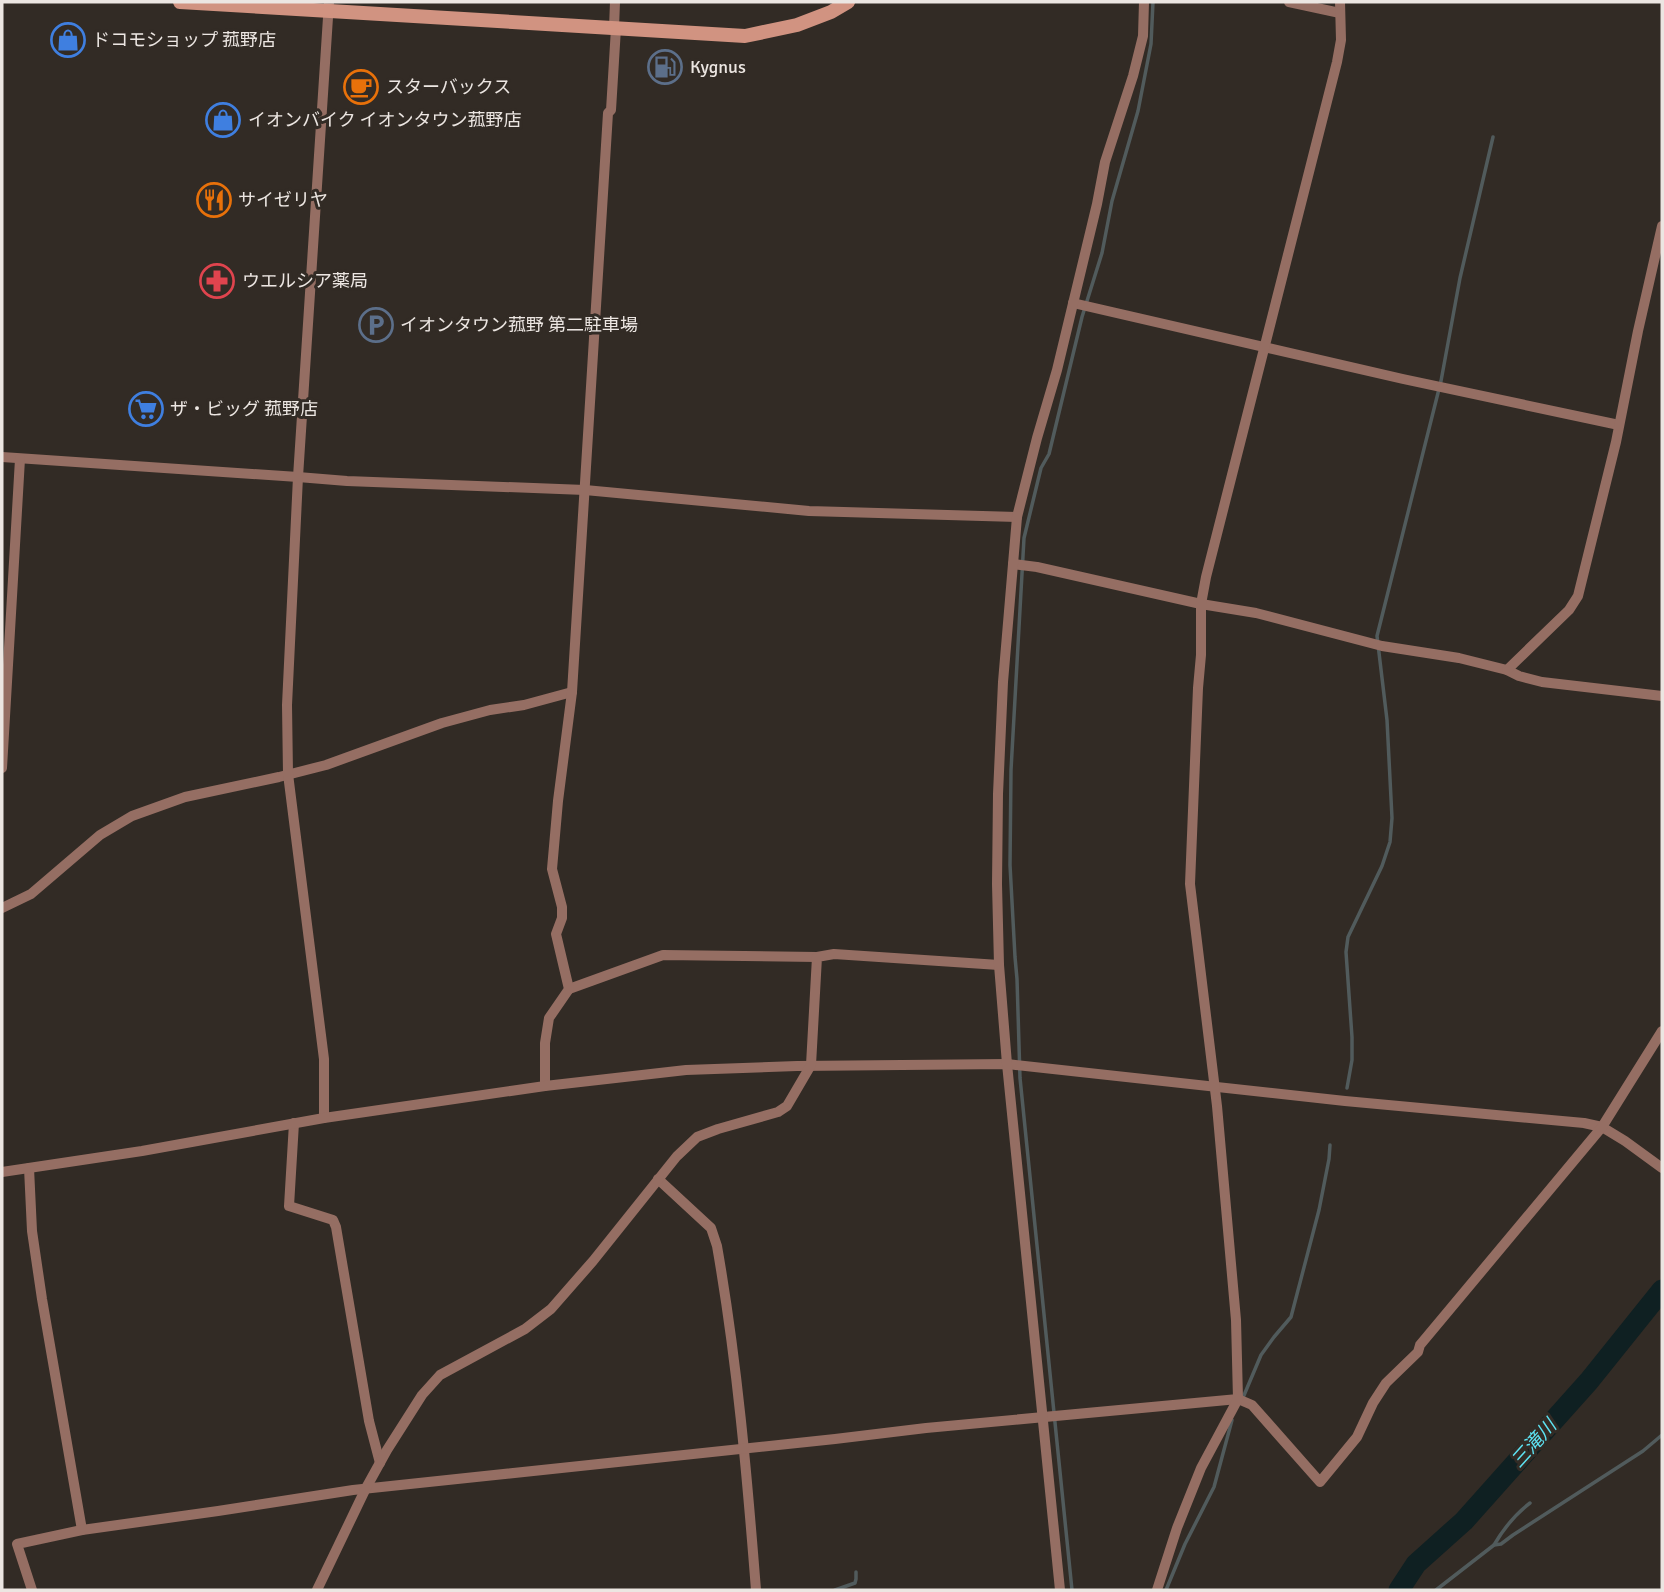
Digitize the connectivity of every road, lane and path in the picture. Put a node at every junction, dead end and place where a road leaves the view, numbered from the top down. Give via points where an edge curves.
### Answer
1 (180, 2) edge
2 (615, 2) edge
3 (848, 2) edge
4 (1144, 2) edge
5 (1289, 2) edge
6 (1340, 2) edge
7 (328, 6) edge
8 (1340, 13) junction
9 (615, 28) junction
10 (1662, 226) edge
11 (1076, 304) junction
12 (1264, 347) junction
13 (1619, 425) junction
14 (2, 457) edge
15 (20, 459) junction
16 (298, 477) junction
17 (585, 490) junction
18 (1017, 517) junction
19 (1014, 564) junction
20 (1201, 604) junction
21 (1507, 670) junction
22 (572, 692) junction
23 (1662, 696) edge
24 (2, 768) edge
25 (289, 774) junction
26 (2, 908) edge
27 (817, 957) junction
28 (999, 965) junction
29 (569, 989) junction
30 (1662, 1031) edge
31 (1010, 1064) junction
32 (811, 1065) junction
33 (545, 1086) junction
34 (1215, 1086) junction
35 (324, 1118) junction
36 (294, 1123) junction
37 (1602, 1128) junction
38 (30, 1168) junction
39 (1662, 1168) edge
40 (2, 1171) edge
41 (658, 1179) junction
42 (1241, 1401) junction
43 (1045, 1417) junction
44 (745, 1447) junction
45 (380, 1463) junction
46 (366, 1488) junction
47 (82, 1530) junction
48 (33, 1590) edge
49 (317, 1590) edge
50 (756, 1590) edge
51 (1060, 1590) edge
52 (1157, 1590) edge

1 - 7 main road
2 - 9 street
3 - 9 main road via 797,25 745,36
4 - 11 street via 1143,36 1105,162
5 - 8 street
6 - 8 street
7 - 9 main road
7 - 16 street
8 - 12 street via 1337,62
9 - 17 street
10 - 13 street
11 - 12 street
11 - 18 street
12 - 13 street
12 - 20 street
13 - 21 street via 1578,596
14 - 15 street
15 - 16 street
15 - 24 street
16 - 17 street
16 - 25 street via 287,705
17 - 18 street via 809,511
17 - 22 street
18 - 19 street
19 - 20 street
19 - 28 street via 998,794
20 - 21 street
20 - 34 street via 1190,884
21 - 23 street via 1542,682
22 - 25 street via 442,723
22 - 29 street via 552,869 562,908 556,934
25 - 26 street via 185,797 132,816 100,835 31,894
25 - 35 street via 324,1059
27 - 28 street via 834,954
27 - 29 street via 663,955
27 - 32 street
28 - 31 street
29 - 33 street via 549,1018
30 - 37 street
31 - 32 street
31 - 34 street
31 - 43 street
32 - 33 street via 686,1070
32 - 41 street via 787,1106 697,1137
33 - 35 street
34 - 37 street
34 - 42 street
35 - 36 street
36 - 38 street
36 - 45 street via 289,1206 333,1220 336,1227
37 - 39 street
37 - 42 street via 1418,1352 1385,1383 1357,1437 1320,1482 1252,1405
38 - 40 street
38 - 47 street via 34,1245
41 - 44 street via 710,1228 717,1246
41 - 45 street via 551,1309 525,1329 440,1376 422,1395
42 - 43 street
42 - 52 street via 1201,1468
43 - 44 street
43 - 51 street
44 - 46 street
44 - 50 street
45 - 46 street
46 - 47 street
46 - 49 street
47 - 48 street via 17,1544

